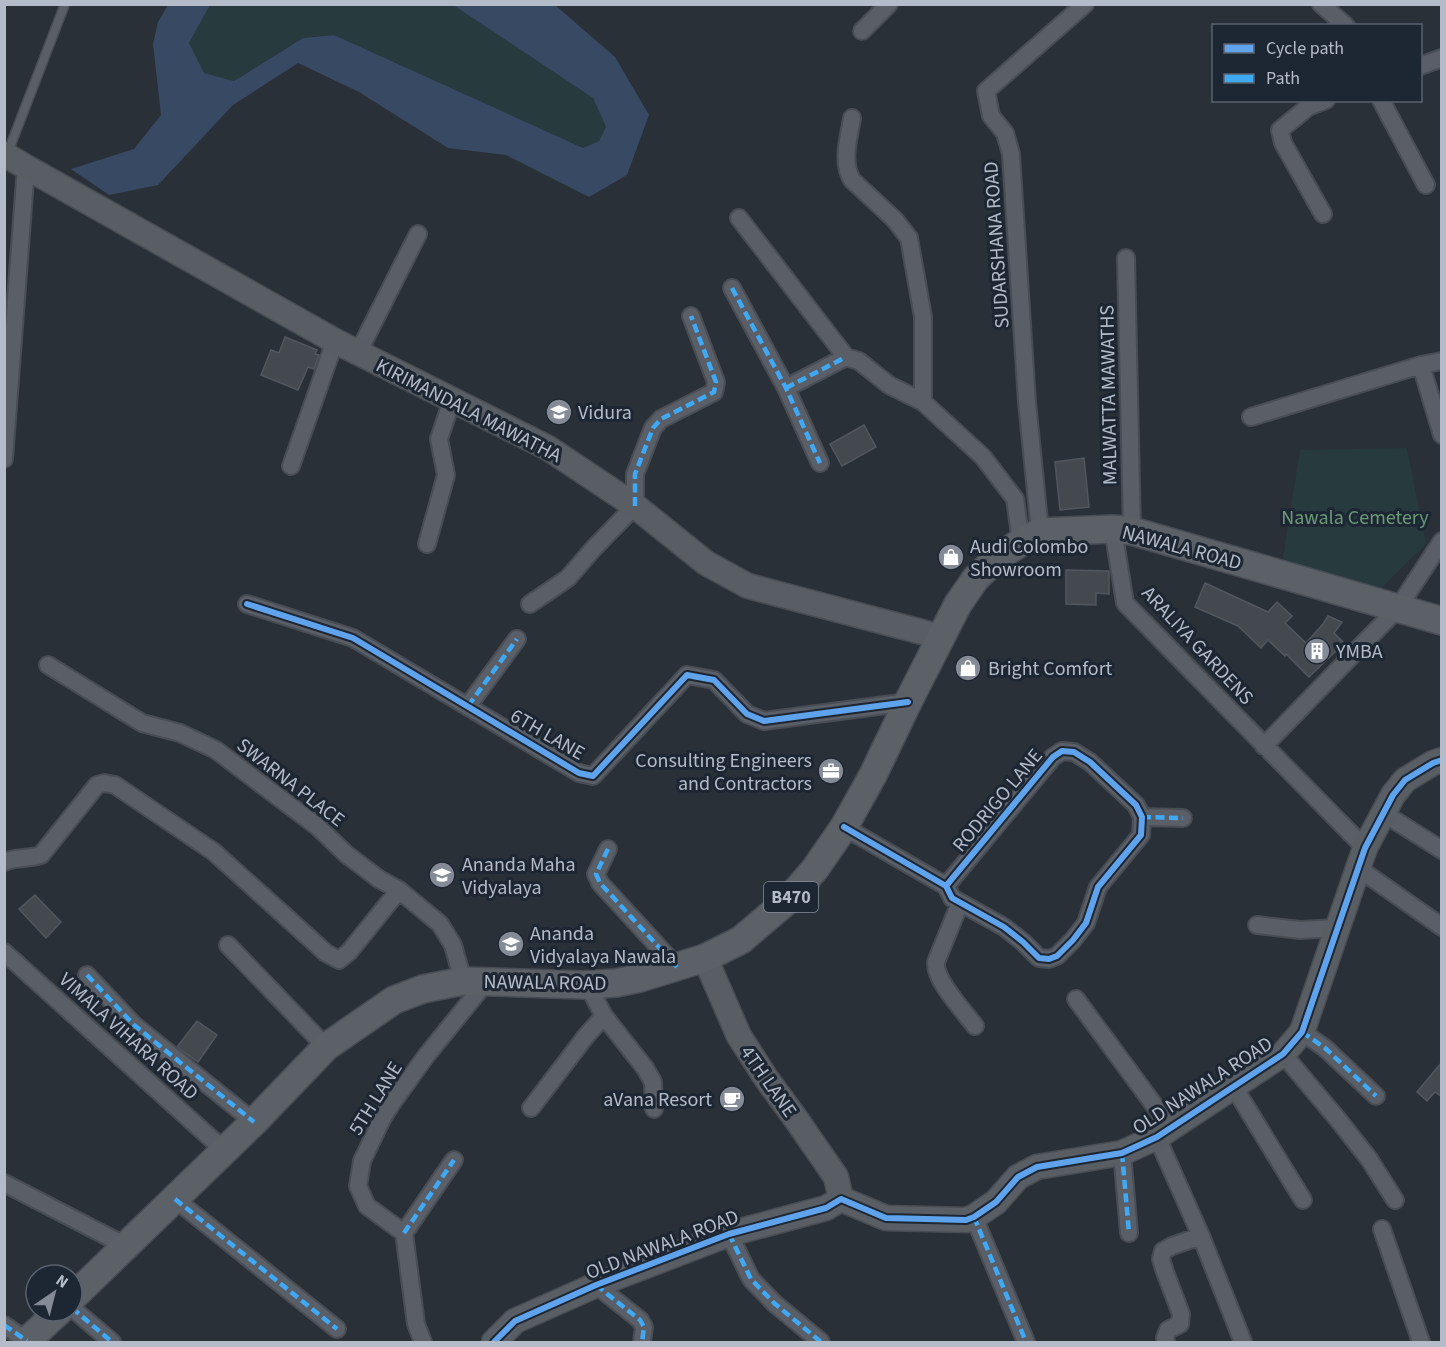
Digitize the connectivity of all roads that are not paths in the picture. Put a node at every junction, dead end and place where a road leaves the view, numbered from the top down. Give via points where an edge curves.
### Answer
1 (65, 4) edge
2 (890, 4) edge
3 (1085, 4) edge
4 (1321, 4) edge
5 (1344, 24) edge
6 (862, 31) dead end
7 (1442, 58) edge
8 (1422, 65) edge
9 (1321, 102) edge
10 (1382, 102) edge
11 (852, 118) dead end
12 (12, 159) edge
13 (1426, 185) dead end
14 (1323, 214) dead end
15 (739, 218) dead end
16 (418, 234) dead end
17 (1126, 258) dead end
18 (732, 288) dead end
19 (691, 316) dead end
20 (335, 341) junction
21 (358, 353) junction
22 (846, 357) junction
23 (1442, 361) edge
24 (1421, 365) junction
25 (786, 388) junction
26 (452, 400) junction
27 (923, 402) junction
28 (1251, 417) dead end
29 (1442, 435) edge
30 (4, 459) edge
31 (820, 463) dead end
32 (291, 466) dead end
33 (636, 506) junction
34 (1122, 530) junction
35 (1031, 537) junction
36 (1442, 541) edge
37 (427, 544) dead end
38 (247, 604) dead end
39 (530, 604) dead end
40 (1398, 608) junction
41 (1442, 621) edge
42 (940, 638) junction
43 (517, 639) dead end
44 (48, 665) dead end
45 (908, 702) junction
46 (468, 706) junction
47 (1264, 746) junction
48 (1442, 760) edge
49 (1383, 813) junction
50 (1142, 817) junction
51 (1183, 818) dead end
52 (844, 827) junction
53 (608, 849) dead end
54 (1442, 850) edge
55 (1361, 858) junction
56 (4, 862) edge
57 (946, 886) junction
58 (399, 890) junction
59 (960, 903) junction
60 (1257, 925) dead end
61 (1442, 927) edge
62 (1338, 928) junction
63 (228, 945) dead end
64 (4, 952) edge
65 (705, 958) junction
66 (677, 967) junction
67 (87, 975) dead end
68 (474, 981) junction
69 (587, 984) junction
70 (1076, 999) dead end
71 (604, 1016) junction
72 (975, 1026) dead end
73 (1302, 1032) junction
74 (326, 1047) junction
75 (1283, 1054) junction
76 (1233, 1087) junction
77 (1376, 1096) dead end
78 (531, 1108) dead end
79 (654, 1109) dead end
80 (254, 1122) junction
81 (1164, 1132) junction
82 (225, 1151) junction
83 (1122, 1153) junction
84 (454, 1160) dead end
85 (4, 1183) edge
86 (175, 1199) junction
87 (841, 1199) junction
88 (1303, 1200) dead end
89 (1395, 1200) dead end
90 (974, 1217) junction
91 (1382, 1229) dead end
92 (404, 1233) junction
93 (729, 1233) junction
94 (1128, 1233) dead end
95 (1201, 1236) junction
96 (126, 1246) junction
97 (596, 1285) junction
98 (84, 1286) edge
99 (84, 1318) edge
100 (47, 1323) edge
101 (4, 1325) edge
102 (337, 1329) dead end
103 (27, 1342) edge
104 (112, 1342) edge
105 (423, 1342) edge
106 (494, 1342) edge
107 (642, 1342) edge
108 (821, 1342) edge
109 (1026, 1342) edge
110 (1166, 1342) edge
111 (1243, 1342) edge
112 (1421, 1342) edge

1 - 12 lane
2 - 6 street
3 - 35 street, SUDARSHANA ROAD via 986,91 991,116 1005,133 1011,154 1027,402
4 - 5 street
7 - 8 street
9 - 14 street via 1308,107 1280,130 1283,143
10 - 13 street
11 - 27 street via 847,172 909,238 923,317
12 - 20 street, KIRIMANDALA MAWATHA
12 - 30 street
15 - 22 street
16 - 21 street
17 - 34 street, MALWATTA MAWATHS
18 - 25 street
19 - 33 street via 716,382 714,392 661,419 653,428 634,474
20 - 21 street, KIRIMANDALA MAWATHA
20 - 32 street
21 - 26 street, KIRIMANDALA MAWATHA
22 - 25 street
22 - 27 street via 859,361 889,385
23 - 24 street
24 - 28 street
24 - 29 street
25 - 31 street
26 - 33 street, KIRIMANDALA MAWATHA via 548,448
26 - 37 street via 439,439 446,475
27 - 35 street via 983,457 1015,500
33 - 39 street via 568,578
33 - 42 street, KIRIMANDALA MAWATHA via 706,563 748,586
34 - 35 main road, NAWALA ROAD
34 - 40 main road, NAWALA ROAD
34 - 47 street, ARALIYA GARDENS via 1125,603
35 - 42 main road, NAWALA ROAD / B470 via 996,558 976,578
36 - 40 street
38 - 46 street, 6TH LANE via 352,638
40 - 41 main road, NAWALA ROAD
40 - 47 street
42 - 45 main road, NAWALA ROAD / B470
43 - 46 street
44 - 58 street, SWARNA PLACE via 142,723 180,733 216,750 318,827 346,854
45 - 46 street, 6TH LANE via 764,721 747,714 714,680 687,675 593,776 579,772
45 - 52 main road, NAWALA ROAD / B470
47 - 55 street, ARALIYA GARDENS
48 - 49 street, OLD NAWALA ROAD via 1405,780
49 - 54 street
49 - 55 street, OLD NAWALA ROAD
50 - 51 street
50 - 57 street, RODRIGO LANE via 1136,805 1090,762 1074,752 1062,751
50 - 59 street via 1141,835 1098,886 1086,923 1057,956 1040,958 1004,927
52 - 57 street
52 - 65 main road, NAWALA ROAD / B470 via 789,899 741,940
53 - 66 street via 596,874 600,883
55 - 61 street, ARALIYA GARDENS
55 - 62 street, OLD NAWALA ROAD
56 - 58 street via 41,855 97,785 104,783 115,784 214,852 326,954 339,960
57 - 59 street
58 - 68 street, SWARNA PLACE via 441,924
59 - 72 street via 935,969
60 - 62 street via 1300,930
62 - 73 street, OLD NAWALA ROAD
63 - 74 street
64 - 82 street, VIMALA VIHARA ROAD
65 - 66 main road, NAWALA ROAD / B470
65 - 87 street, 4TH LANE via 739,1036 836,1177
66 - 69 main road, NAWALA ROAD / B470 via 640,978
67 - 80 street via 134,1025
68 - 69 main road, NAWALA ROAD / B470
68 - 74 main road, NAWALA ROAD / B470 via 423,988 394,1000
68 - 92 street, 5TH LANE via 390,1106 362,1161 358,1186 367,1206
69 - 71 street
70 - 81 street
71 - 78 street
71 - 79 street via 653,1082
73 - 75 street, OLD NAWALA ROAD
73 - 77 street
74 - 80 main road, NAWALA ROAD / B470
75 - 76 street, OLD NAWALA ROAD
75 - 89 street via 1369,1159
76 - 81 street, OLD NAWALA ROAD
76 - 88 street
80 - 82 main road, NAWALA ROAD / B470
81 - 83 street, OLD NAWALA ROAD
81 - 95 street
82 - 86 main road, NAWALA ROAD / B470
83 - 90 street, OLD NAWALA ROAD via 1036,1167 1018,1177 996,1202
83 - 94 street
84 - 92 street
85 - 96 street
86 - 96 main road, NAWALA ROAD / B470
86 - 102 street
87 - 90 street, OLD NAWALA ROAD via 886,1218 966,1221
87 - 93 street, OLD NAWALA ROAD via 826,1208
90 - 109 street
91 - 112 street
92 - 105 street via 416,1324
93 - 97 street, OLD NAWALA ROAD
93 - 108 street via 751,1279
95 - 110 street via 1163,1251 1161,1259 1181,1314 1180,1324 1168,1330
95 - 111 street
96 - 98 main road, NAWALA ROAD / B470
97 - 106 street, OLD NAWALA ROAD via 515,1321
97 - 107 street via 639,1320 644,1327
99 - 104 street
100 - 103 main road
101 - 103 street

